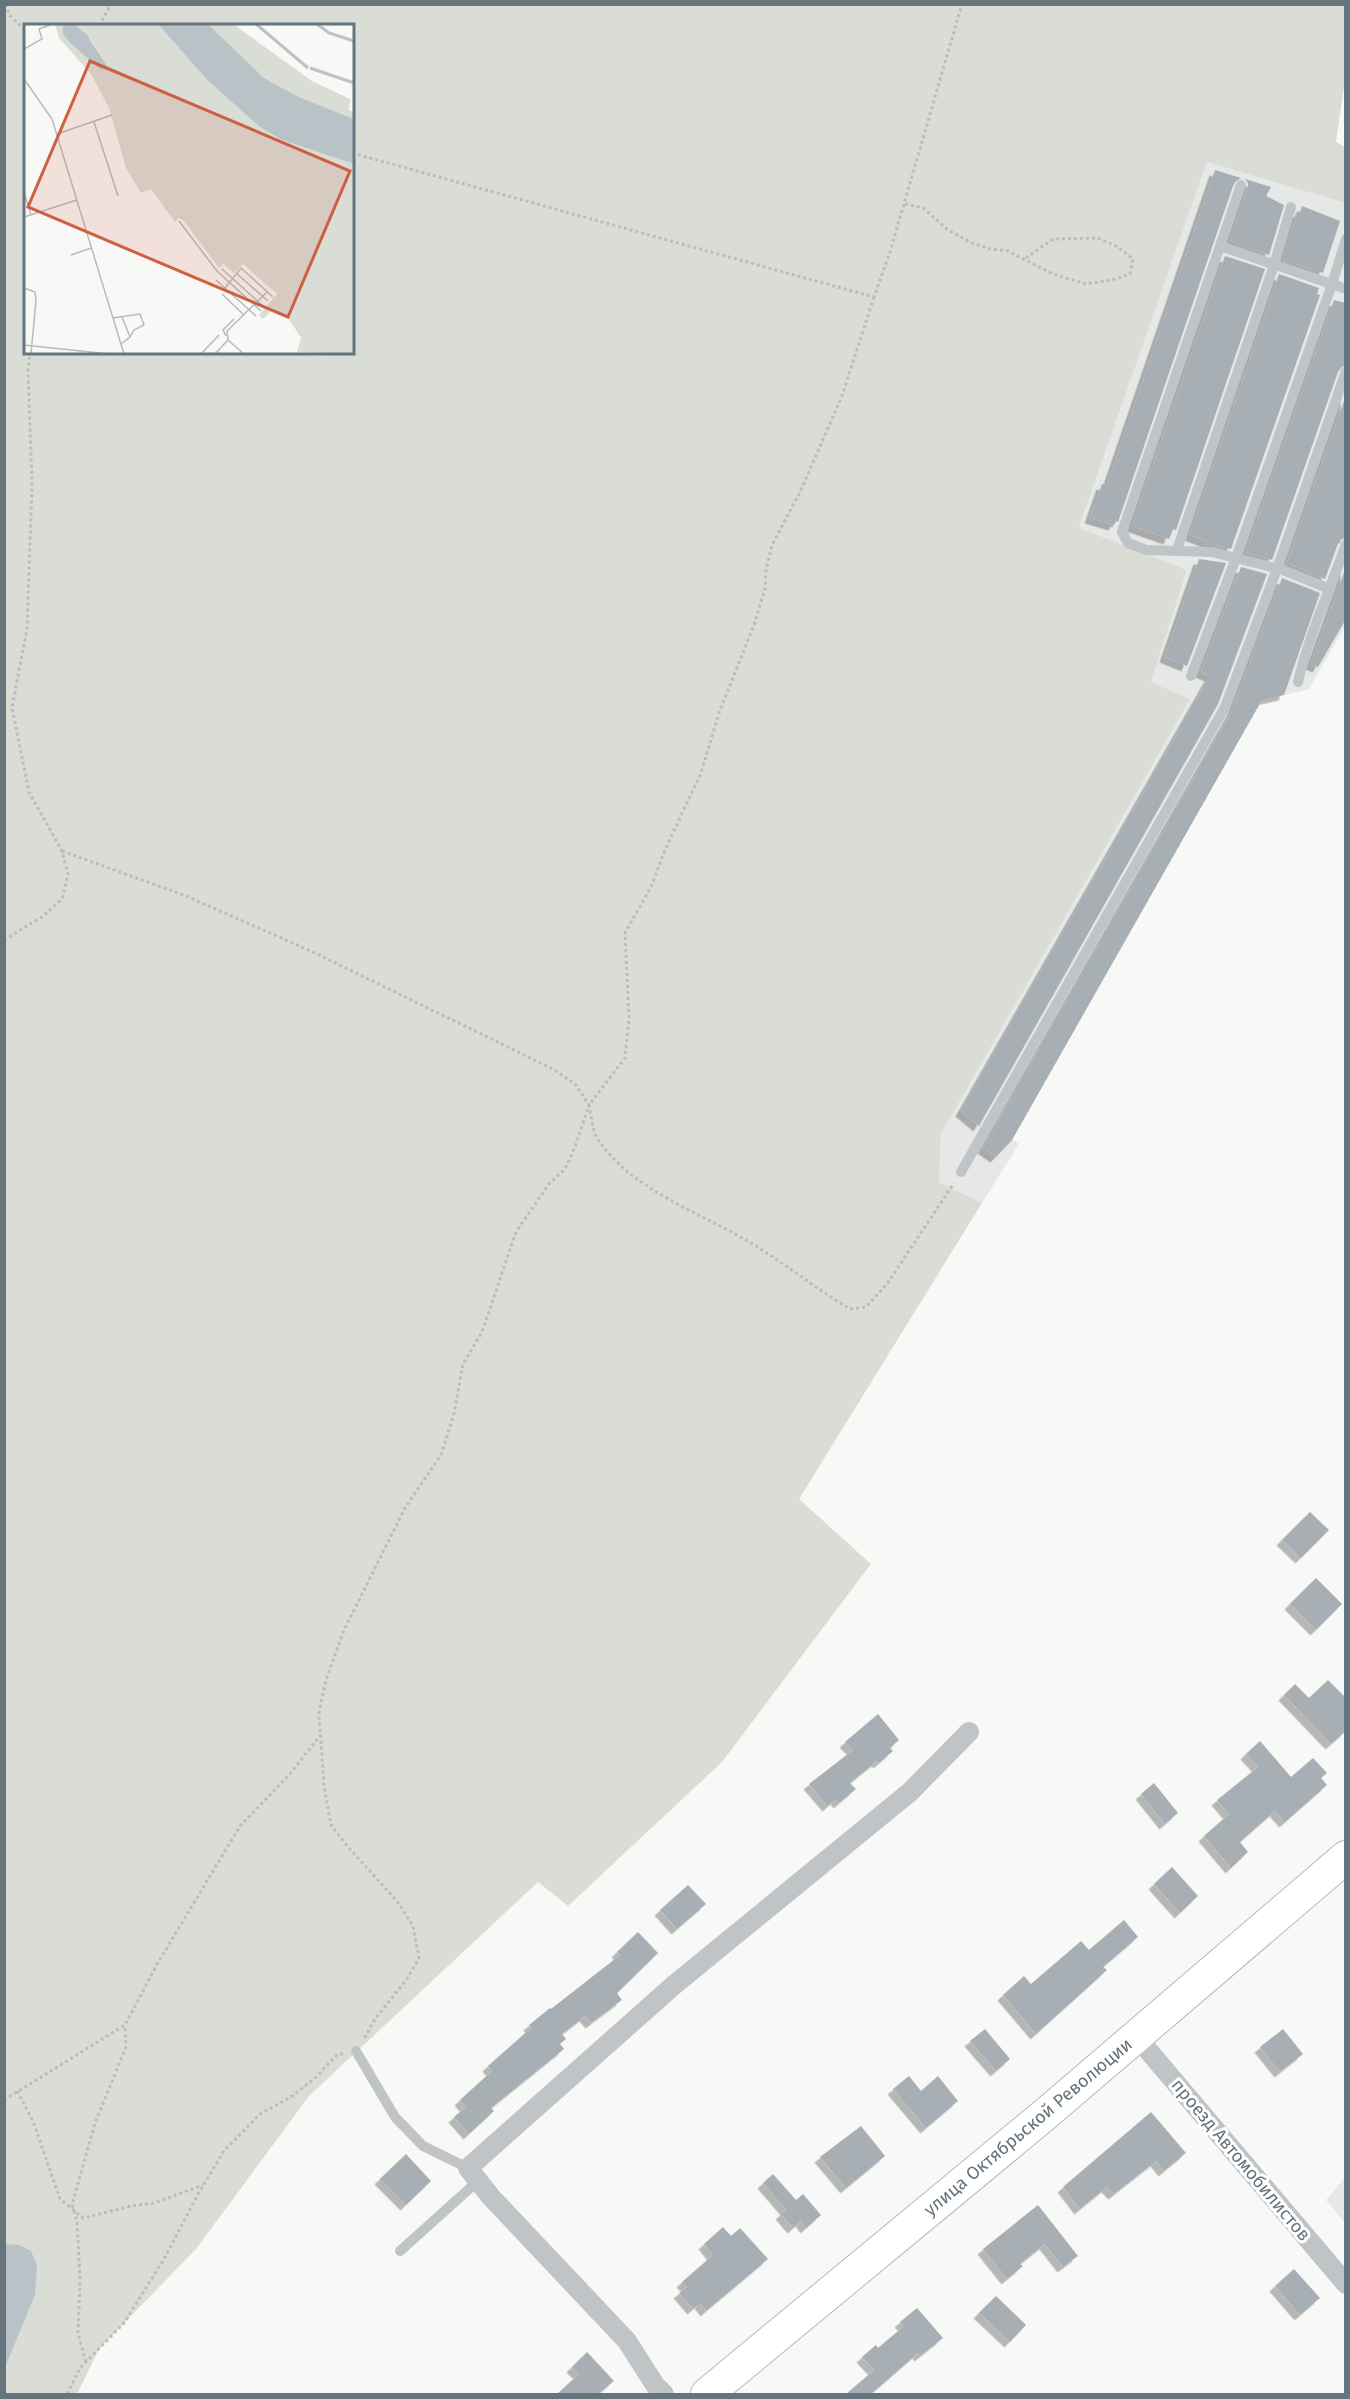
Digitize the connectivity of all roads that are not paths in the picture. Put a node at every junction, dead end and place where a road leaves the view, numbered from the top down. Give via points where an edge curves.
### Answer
1 (1241, 185) dead end
2 (1291, 207) dead end
3 (1346, 239) edge
4 (1221, 246) junction
5 (1274, 265) junction
6 (1332, 284) junction
7 (1346, 289) edge
8 (1346, 370) edge
9 (1346, 544) edge
10 (1177, 550) junction
11 (1236, 558) junction
12 (1277, 569) junction
13 (1330, 589) junction
14 (1191, 676) dead end
15 (1298, 682) dead end
16 (961, 1172) road end
17 (969, 1732) dead end
18 (1346, 1857) edge
19 (1136, 2037) junction
20 (356, 2051) road end
21 (473, 2174) junction
22 (400, 2251) dead end
23 (1346, 2284) edge
24 (664, 2394) edge
25 (707, 2394) edge

1 - 4 lane
2 - 5 lane
3 - 6 lane
4 - 5 lane
4 - 10 lane via 1122,532 1128,543 1146,550
5 - 6 lane
5 - 10 lane
6 - 7 lane
6 - 11 lane
8 - 12 lane
9 - 13 lane
10 - 11 lane
11 - 12 lane
11 - 14 lane
12 - 13 lane
12 - 16 lane via 1225,707
13 - 15 lane via 1307,643
17 - 21 street via 910,1792 674,1985
18 - 19 main road, улица Октябрьской Революции
19 - 23 street, проезд Автомобилистов
19 - 25 main road, улица Октябрьской Революции
20 - 21 lane via 395,2117 423,2146
21 - 22 lane
21 - 24 street via 490,2197 627,2341

